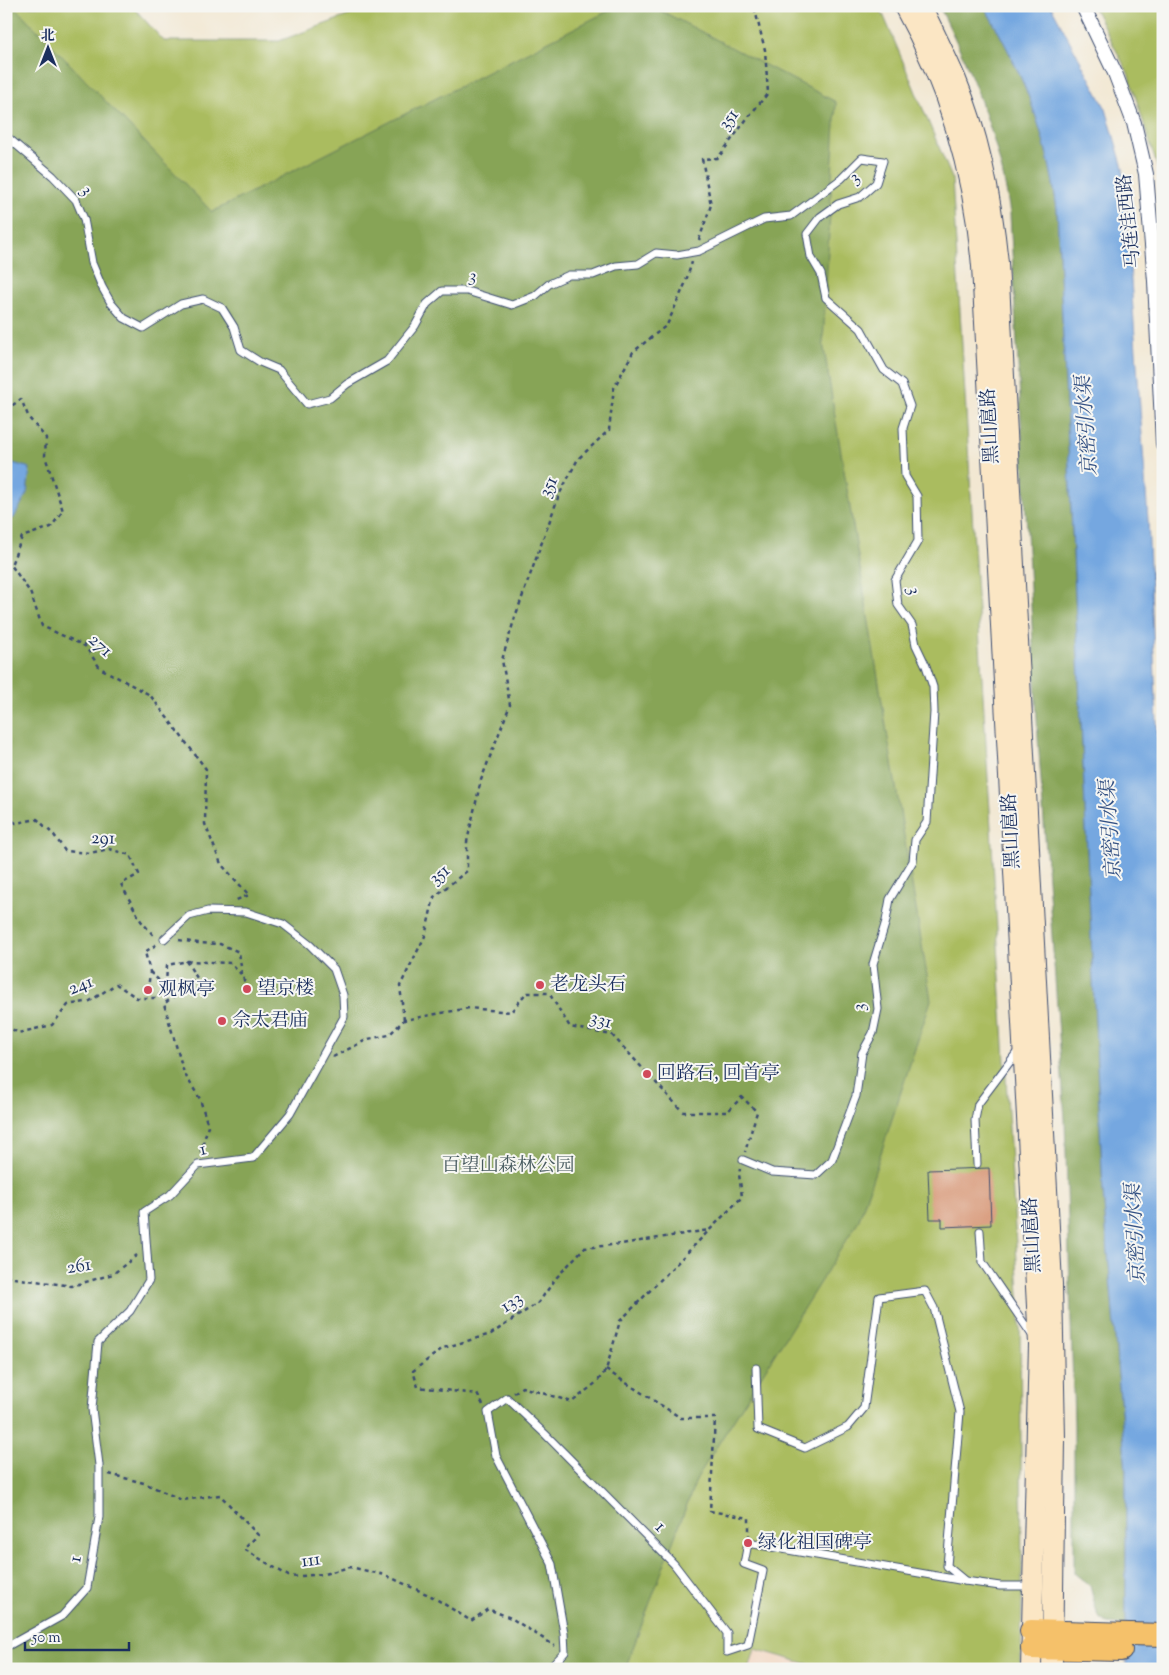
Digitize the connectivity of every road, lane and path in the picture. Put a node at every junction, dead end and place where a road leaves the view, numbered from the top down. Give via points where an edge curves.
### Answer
1 (754, 6) edge
2 (904, 6) edge
3 (921, 6) edge
4 (1083, 6) edge
5 (6, 136) edge
6 (695, 252) junction
7 (6, 410) edge
8 (1163, 444) edge
9 (6, 817) edge
10 (233, 901) dead end
11 (164, 939) junction
12 (186, 961) junction
13 (150, 972) junction
14 (242, 974) junction
15 (166, 987) junction
16 (247, 989) dead end
17 (148, 990) dead end
18 (404, 1020) junction
19 (6, 1025) edge
20 (1023, 1045) junction
21 (316, 1066) junction
22 (743, 1160) junction
23 (977, 1164) dead end
24 (198, 1165) junction
25 (710, 1229) junction
26 (980, 1231) dead end
27 (146, 1247) junction
28 (6, 1277) edge
29 (1039, 1344) junction
30 (756, 1368) dead end
31 (606, 1370) junction
32 (507, 1398) junction
33 (488, 1412) junction
34 (99, 1471) junction
35 (748, 1543) junction
36 (965, 1581) junction
37 (1033, 1586) junction
38 (1163, 1635) edge
39 (1111, 1642) junction
40 (6, 1647) edge
41 (1042, 1649) edge
42 (1163, 1650) edge
43 (565, 1652) junction
44 (549, 1669) edge

1 - 6 path, 351 via 765,50 768,93 718,158 702,159 711,205
2 - 20 main road, 黑山扈路 via 944,94 965,159 979,229
3 - 41 main road, 黑山扈路 via 956,81 973,131 986,180 998,263 1052,1284 1055,1439
4 - 8 street, 马连洼西路 via 1134,123 1146,174
5 - 6 lane, 3 / 3 via 76,200 84,219 96,273 111,303 124,318 143,328 181,304 203,299 222,308 234,327 241,350 278,370 307,404 330,398 386,361 442,290 467,290 512,305 569,276 593,275 616,266 638,264 656,253 677,255
6 - 18 path, 351 via 667,325 633,352 614,388 608,430 578,459 559,495 502,660 510,705 481,780 467,842 468,871 434,897 425,936 400,986
6 - 22 lane, 3 / 3 via 764,219 791,216 841,179 862,158 883,161 876,183 860,197 838,204 820,217 807,234 811,256 822,274 826,298 861,329 884,370 902,384 910,406 903,428 905,476 917,496 918,541 895,580 898,606 912,625 916,645 933,687 927,822 915,840 913,862 890,899 872,964 878,1009 872,1033 862,1053 856,1096 832,1160 816,1175 772,1172
7 - 10 path, 271 / 271 via 21,399 29,418 46,438 45,456 64,511 51,527 22,538 11,565 30,592 42,626 85,646 100,668 150,695 206,769 205,824 221,864 249,895
9 - 11 path, 291 via 16,823 37,819 65,851 90,853 109,849 130,855 139,874 121,884 141,921 156,939
11 - 13 path via 145,952
11 - 14 path via 220,944 238,952
11 - 21 lane, 1 / 1 via 189,916 208,911 246,912 283,924 310,945 334,969 343,995 344,1017
12 - 14 path via 230,963
12 - 15 path via 167,965
12 - 24 path via 197,978 164,1004 184,1074 200,1099 208,1126
13 - 15 path
13 - 17 path
14 - 16 path
15 - 19 path, 241 via 157,998 138,998 116,984 90,1001 68,1005 52,1025 18,1033
18 - 21 path, 331 via 389,1035 368,1039
18 - 22 path, 331 via 469,1008 511,1012 526,993 549,993 570,1027 612,1035 683,1112 727,1112 742,1097 757,1112
20 - 23 lane via 978,1104 975,1120
20 - 29 main road, 黑山扈路
21 - 24 lane, 1 / 1 via 290,1114 253,1158
22 - 25 path via 739,1174 742,1197
24 - 27 lane, 1 / 1 via 170,1195 144,1212
25 - 31 path via 620,1321
25 - 33 path, 133 / 133 via 584,1248 539,1302 491,1334 443,1348 413,1371 418,1388 477,1394
26 - 29 lane via 982,1262
27 - 28 path, 261 / 261 via 114,1274 72,1286
27 - 34 lane, 1 / 1 via 149,1280 130,1311 98,1342 92,1410
29 - 37 main road, 黑山扈路
30 - 36 lane via 758,1429 805,1448 848,1427 864,1408 879,1298 924,1291 934,1308 960,1412 947,1566
31 - 32 path via 597,1382 572,1402 522,1387
31 - 35 path via 681,1418 716,1418 710,1511 749,1518
32 - 33 lane
32 - 35 lane, 1 / 1 via 674,1564 727,1633 727,1652 748,1645 763,1571 744,1564
33 - 43 lane via 496,1456 552,1564
34 - 40 lane, 1 / 1 via 99,1517 88,1588 62,1616
34 - 43 path, 111 / 111 via 144,1483 182,1500 220,1495 258,1535 244,1549 290,1578 350,1567 385,1575 433,1597 471,1621 488,1609 511,1618
35 - 36 lane
36 - 37 lane
37 - 41 main road, 黑山扈路
38 - 39 main road
39 - 41 main road
39 - 42 main road
43 - 44 lane

